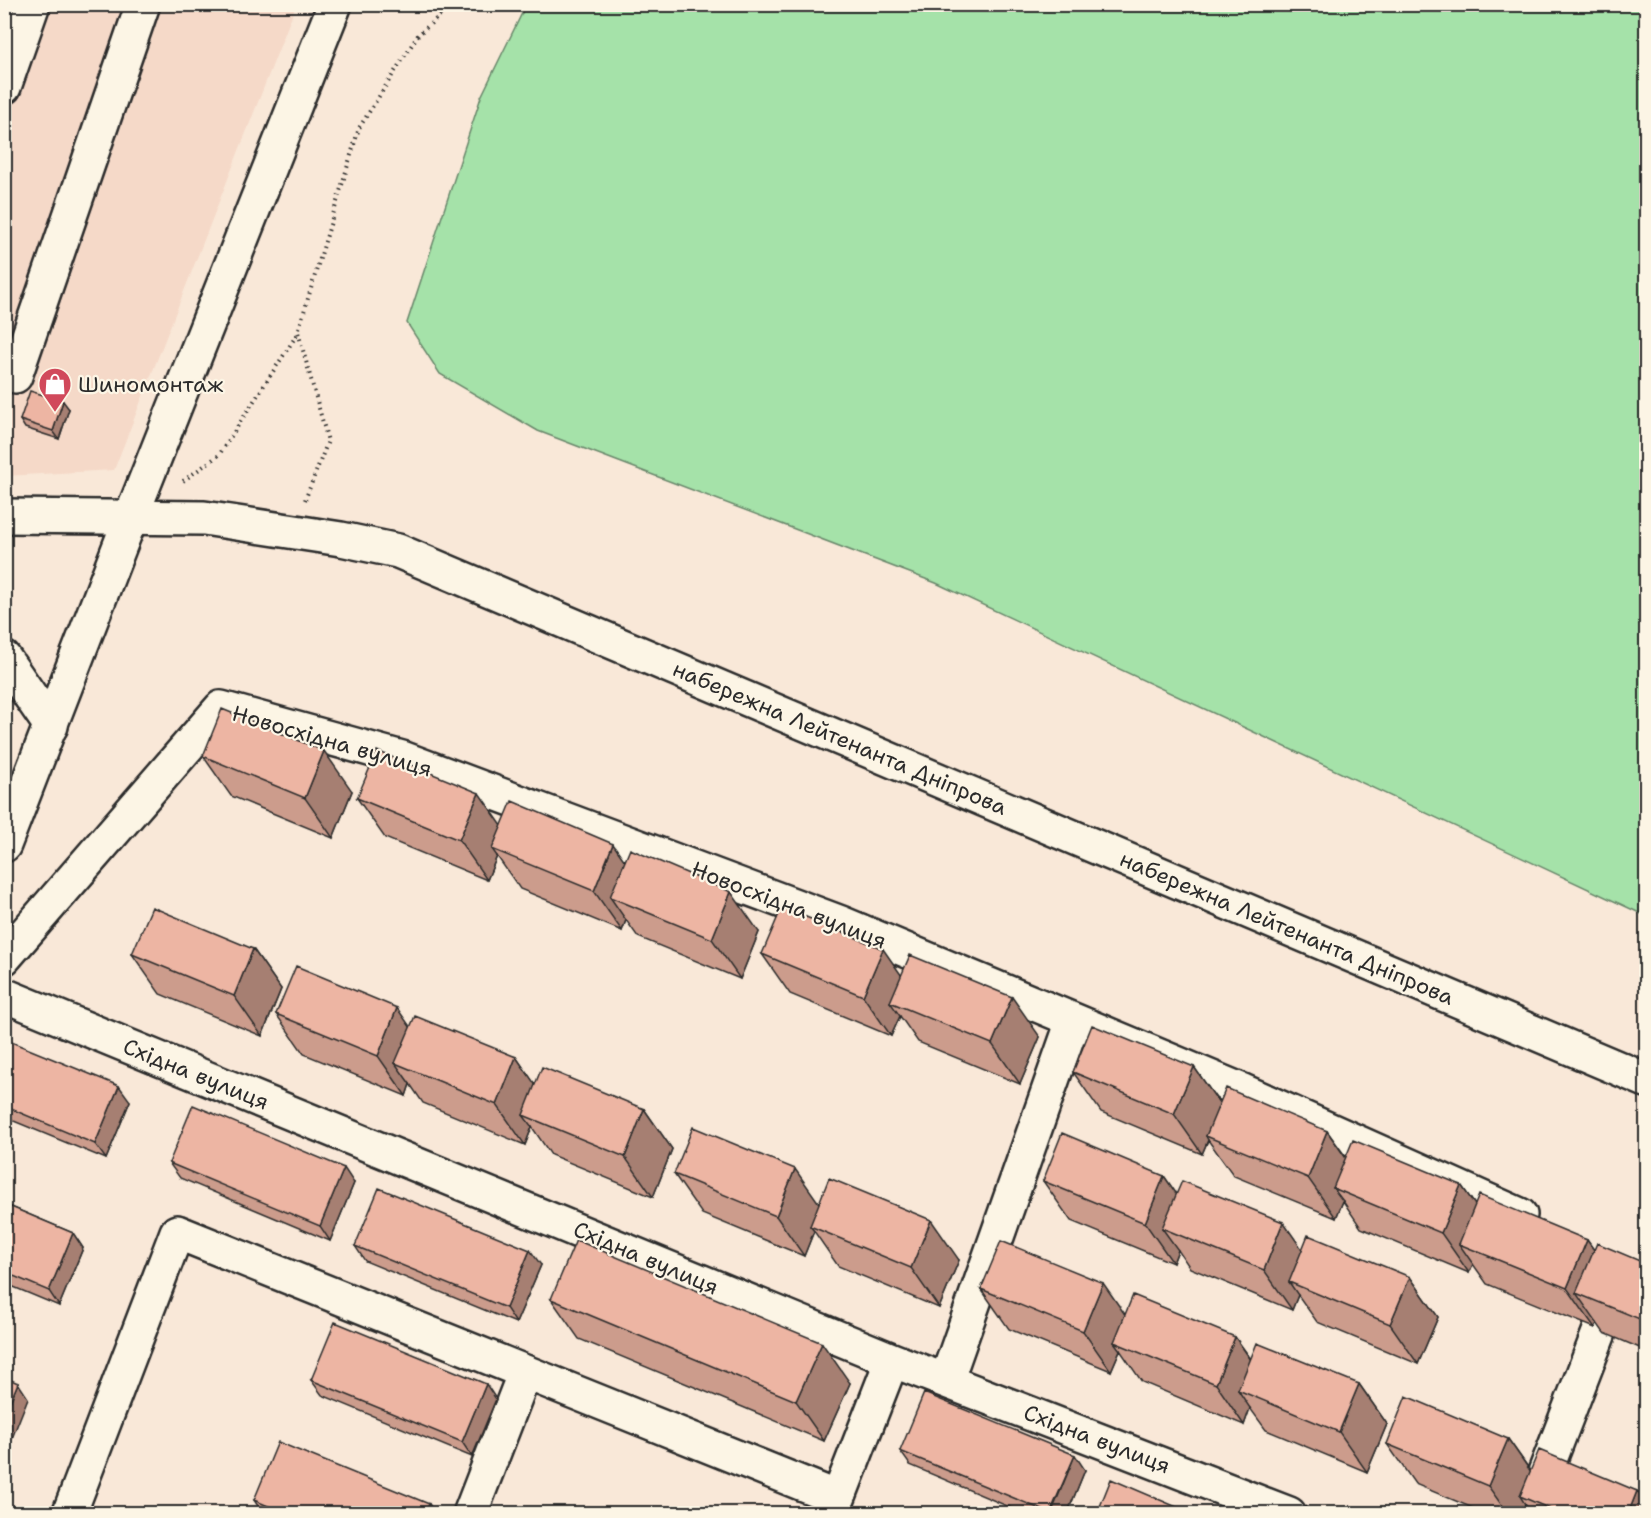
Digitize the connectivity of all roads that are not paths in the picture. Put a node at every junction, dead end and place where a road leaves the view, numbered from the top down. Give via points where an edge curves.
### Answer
1 (33, 4) edge
2 (143, 4) edge
3 (335, 4) edge
4 (4, 87) edge
5 (4, 372) edge
6 (4, 516) edge
7 (131, 517) junction
8 (4, 658) edge
9 (51, 726) junction
10 (4, 844) edge
11 (4, 958) edge
12 (4, 995) edge
13 (1073, 1021) junction
14 (1647, 1080) edge
15 (1549, 1228) edge
16 (1629, 1264) edge
17 (892, 1360) junction
18 (525, 1372) junction
19 (946, 1380) junction
20 (835, 1506) edge
21 (69, 1514) edge
22 (470, 1514) edge
23 (1289, 1514) edge
24 (1529, 1514) edge

1 - 4 street
2 - 5 street via 15,376
3 - 7 street
6 - 7 street, набережна Лейтенанта Дніпрова
7 - 9 street
7 - 14 street, набережна Лейтенанта Дніпрова via 204,518 398,551
8 - 9 street
9 - 10 street
11 - 13 street, Новосхідна вулиця via 221,708 402,758 841,923
12 - 17 street, Східна вулиця
13 - 15 street, Новосхідна вулиця via 1243,1091
13 - 19 street
16 - 24 street
17 - 19 street, Східна вулиця
17 - 20 street
18 - 20 street
18 - 21 street via 177,1232
18 - 22 street
19 - 23 street, Східна вулиця

